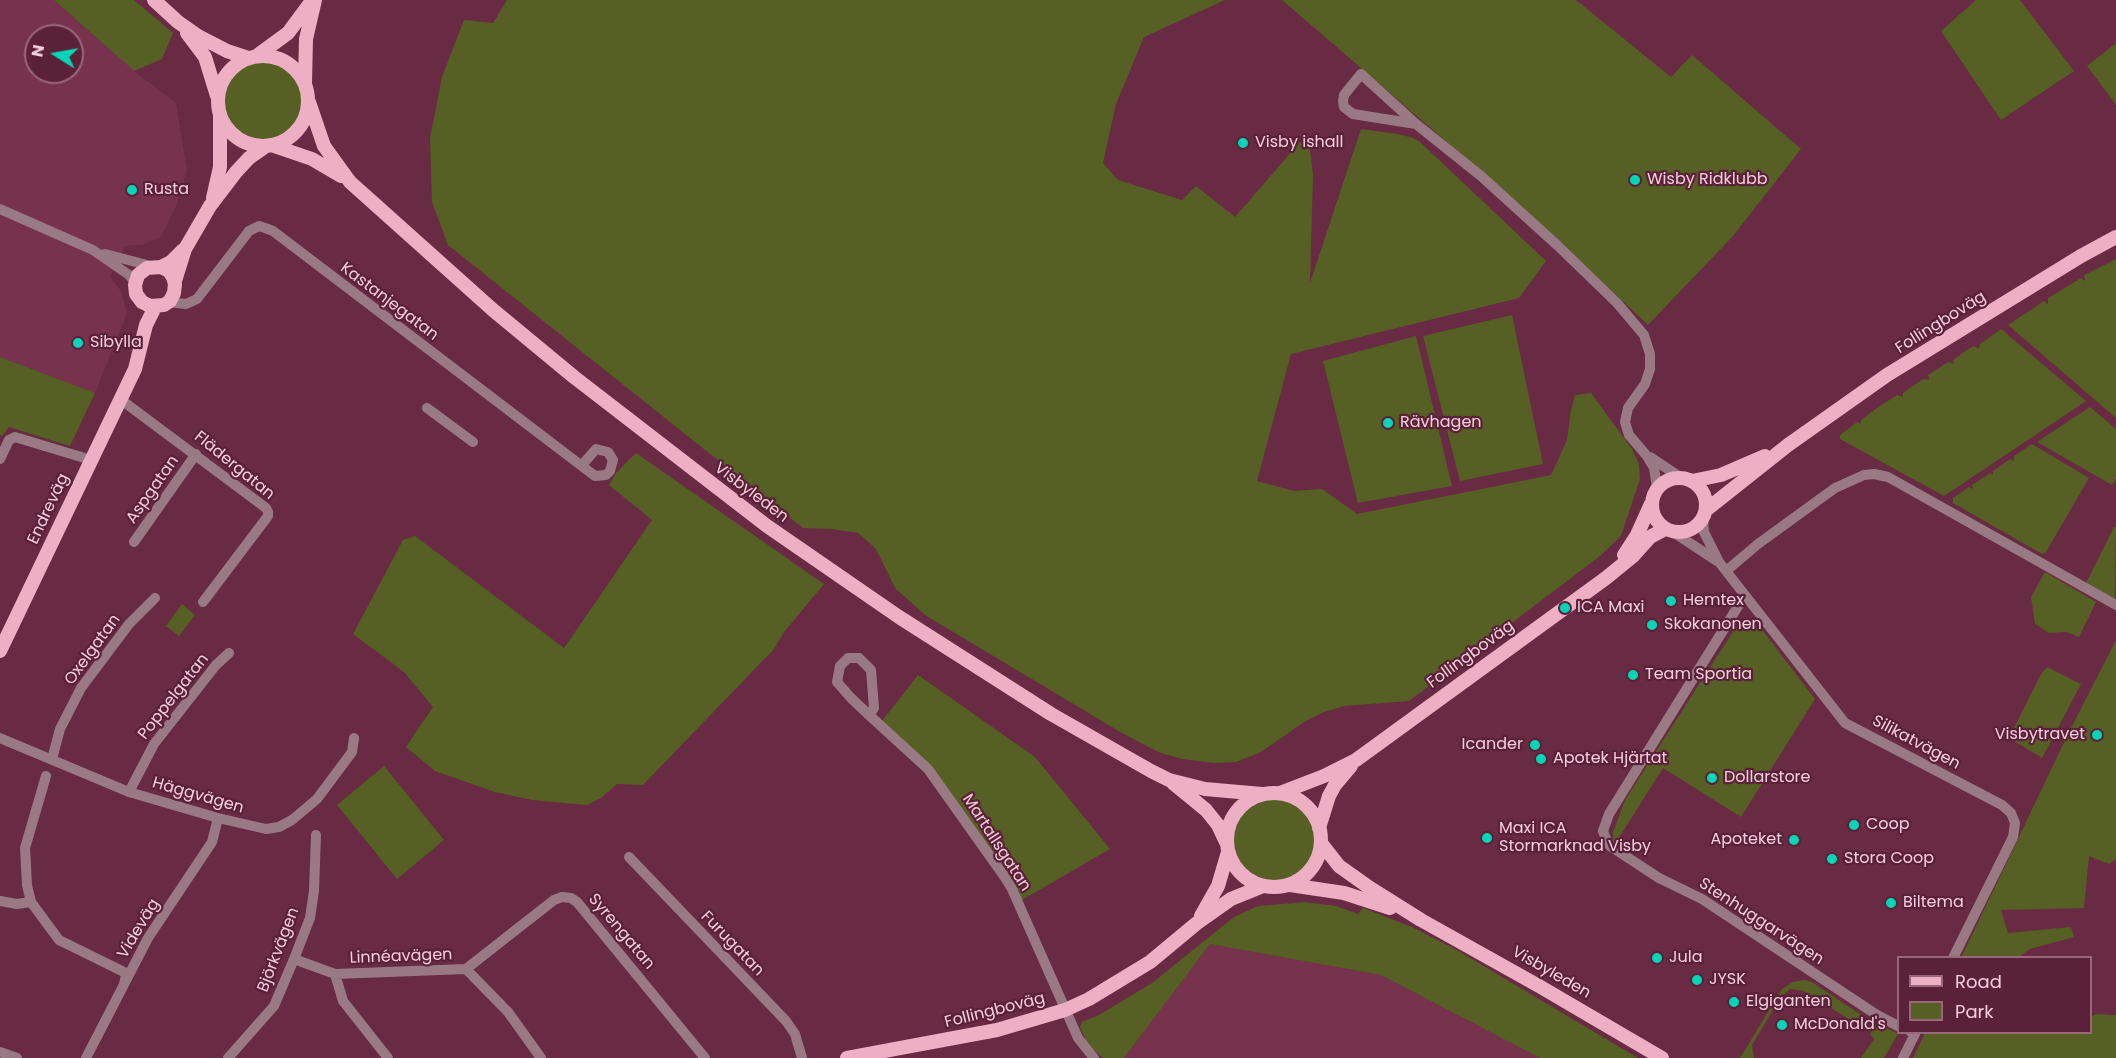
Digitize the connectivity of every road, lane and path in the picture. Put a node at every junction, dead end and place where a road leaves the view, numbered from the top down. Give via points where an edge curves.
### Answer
1 (154, 0) edge
2 (314, 0) edge
3 (178, 22) junction
4 (253, 57) junction
5 (305, 82) junction
6 (218, 98) junction
7 (309, 102) junction
8 (219, 113) junction
9 (1416, 124) junction
10 (268, 146) junction
11 (350, 182) junction
12 (210, 206) junction
13 (0, 209) edge
14 (2116, 237) edge
15 (185, 249) junction
16 (93, 250) junction
17 (156, 267) junction
18 (135, 282) junction
19 (175, 285) junction
20 (139, 298) junction
21 (193, 302) junction
22 (161, 304) junction
23 (129, 382) junction
24 (120, 399) junction
25 (427, 408) dead end
26 (473, 442) dead end
27 (1788, 446) junction
28 (196, 454) junction
29 (1647, 456) junction
30 (0, 459) edge
31 (91, 460) junction
32 (582, 465) dead end
33 (1686, 479) junction
34 (1657, 488) junction
35 (1651, 504) junction
36 (1704, 514) junction
37 (1669, 530) junction
38 (134, 542) dead end
39 (1723, 567) junction
40 (1606, 578) junction
41 (1745, 595) junction
42 (155, 598) dead end
43 (203, 602) dead end
44 (2116, 605) edge
45 (0, 651) edge
46 (229, 653) dead end
47 (869, 715) junction
48 (0, 738) edge
49 (354, 738) dead end
50 (52, 759) junction
51 (1356, 760) junction
52 (46, 776) dead end
53 (1170, 780) junction
54 (129, 792) junction
55 (1280, 793) junction
56 (1262, 794) junction
57 (218, 818) junction
58 (1319, 828) junction
59 (316, 835) dead end
60 (1321, 843) junction
61 (1228, 848) junction
62 (629, 857) dead end
63 (1288, 885) junction
64 (1263, 886) junction
65 (0, 901) edge
66 (31, 902) junction
67 (1421, 920) junction
68 (1197, 923) junction
69 (1954, 956) edge
70 (294, 959) junction
71 (466, 969) junction
72 (335, 974) junction
73 (123, 987) junction
74 (1065, 1010) junction
75 (1897, 1025) edge
76 (1914, 1034) edge
77 (0, 1052) edge
78 (233, 1056) edge
79 (538, 1057) edge
80 (18, 1058) edge
81 (86, 1058) edge
82 (388, 1058) edge
83 (705, 1058) edge
84 (802, 1058) edge
85 (847, 1058) edge
86 (1094, 1058) edge
87 (1662, 1058) edge
88 (1903, 1058) edge

1 - 3 main road
2 - 4 main road via 288,33
2 - 5 main road via 306,39
3 - 4 main road via 212,45
3 - 6 main road via 205,57
4 - 5 main road via 272,56 286,61
4 - 6 main road via 228,72
5 - 7 main road
6 - 8 main road
7 - 10 main road via 298,130 286,140
7 - 11 main road, Visbyleden via 324,146
8 - 10 main road via 237,138
8 - 12 main road via 220,167
9 - 9 street via 1353,114 1344,107 1344,95 1361,74
9 - 29 street via 1549,237 1644,334 1650,369 1645,384 1628,408 1625,422 1629,435
10 - 11 main road, Visbyleden via 312,159
10 - 12 main road via 249,158
11 - 53 main road, Visbyleden via 574,377 767,526 899,617 1052,714
12 - 15 main road
13 - 16 street
14 - 27 main road, Follingboväg via 1887,375
15 - 17 main road via 171,262
15 - 19 main road
16 - 17 street
16 - 18 street
17 - 18 main road via 141,272
17 - 19 main road via 169,271
18 - 20 main road
19 - 21 street via 182,296
19 - 22 main road via 172,297
20 - 22 main road via 146,304
20 - 23 main road, Endreväg
21 - 22 street
21 - 32 street, Kastanjegatan via 204,293 249,231 273,231
22 - 23 main road, Endreväg via 146,325
23 - 24 main road, Endreväg
24 - 28 street, Flädergatan
24 - 31 main road, Endreväg
25 - 26 street
27 - 33 main road, Follingboväg via 1721,475
27 - 36 main road, Follingboväg
28 - 38 street, Aspgatan
28 - 43 street, Flädergatan via 268,512
29 - 33 street
29 - 34 street via 1654,468
30 - 31 street via 15,436
31 - 45 main road, Endreväg
33 - 34 main road via 1665,481
33 - 36 main road via 1698,485 1704,495
34 - 35 main road
35 - 37 main road via 1656,520
35 - 40 main road, Follingboväg via 1630,548
36 - 37 main road via 1695,527
36 - 39 street via 1704,532
37 - 39 street via 1688,539
37 - 40 main road, Follingboväg via 1650,537
39 - 41 street, Silikatvägen
39 - 44 street via 1834,488 1874,474 1888,477
40 - 51 main road, Follingboväg
41 - 69 street, Silikatvägen via 1845,723 2011,813 2015,823 2013,837
41 - 75 street, Stenhuggarvägen via 1609,814 1606,839 1610,846 1659,878 1701,899
42 - 50 street, Oxelgatan via 129,624 81,688 60,729
46 - 54 street, Poppelgatan via 154,744
47 - 47 street, Martallsgatan via 874,708 872,670 859,658 848,658 840,666 837,682
47 - 74 street, Martallsgatan via 928,769 1004,876
48 - 50 street, Häggvägen
49 - 57 street, Häggvägen via 352,752 324,791 292,820 266,829
50 - 54 street, Häggvägen
51 - 55 main road, Follingboväg
51 - 58 main road, Follingboväg via 1335,785
52 - 66 street via 25,848
53 - 56 main road, Visbyleden via 1218,791
53 - 61 main road, Visbyleden via 1206,810
54 - 57 street, Häggvägen
55 - 56 main road
55 - 58 main road via 1303,803
56 - 61 main road via 1235,813 1228,831
57 - 73 street, Videväg via 212,842 148,938
58 - 60 main road
59 - 70 street, Björkvägen via 310,918
60 - 63 main road via 1311,869
60 - 67 main road, Visbyleden via 1338,866
61 - 64 main road via 1239,872
61 - 68 main road, Follingboväg via 1218,886
62 - 84 street, Furugatan via 786,1021 795,1034
63 - 64 main road
63 - 67 main road, Visbyleden via 1344,893
64 - 68 main road, Follingboväg via 1231,899
65 - 66 street
66 - 73 street via 59,940 124,972
67 - 87 main road, Visbyleden
68 - 74 main road, Follingboväg via 1132,974
70 - 72 street, Linnéavägen
70 - 78 street, Björkvägen via 274,1006
71 - 72 street, Linnéavägen
71 - 79 street, Linnéavägen via 508,1012
71 - 83 street, Syrengatan via 554,900 571,898
72 - 82 street via 343,1000
73 - 81 street, Videväg
74 - 85 main road, Follingboväg via 997,1030
74 - 86 street, Martallsgatan via 1081,1044
76 - 88 street
77 - 80 street

